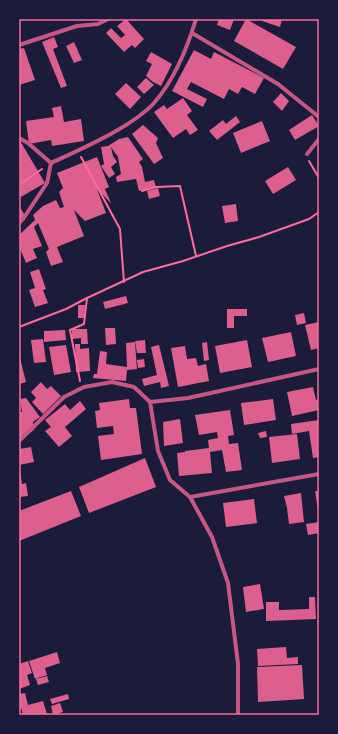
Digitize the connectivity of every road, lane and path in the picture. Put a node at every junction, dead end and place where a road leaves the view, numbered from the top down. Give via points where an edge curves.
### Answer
1 (108, 19) edge
2 (196, 19) edge
3 (192, 33) junction
4 (19, 45) edge
5 (319, 117) edge
6 (19, 138) edge
7 (319, 139) edge
8 (78, 150) junction
9 (307, 154) joint
10 (51, 163) junction
11 (319, 178) edge
12 (19, 185) edge
13 (142, 190) dead end
14 (319, 212) edge
15 (19, 223) edge
16 (196, 256) junction
17 (124, 282) junction
18 (87, 298) junction
19 (19, 327) edge
20 (319, 368) edge
21 (84, 387) junction
22 (150, 402) junction
23 (19, 441) edge
24 (319, 474) edge
25 (190, 497) junction
26 (238, 715) edge

1 - 4 street via 98,24 76,26
2 - 3 street
3 - 5 street via 278,84
3 - 8 street via 176,71 154,103 130,123
6 - 10 street
7 - 9 street
8 - 10 street
8 - 17 path via 120,228
9 - 11 path
10 - 12 path
10 - 15 street via 47,183
13 - 16 path via 180,186
14 - 16 path via 309,219 259,237
16 - 17 path via 143,272
17 - 18 path
18 - 19 path
18 - 21 path via 84,324 70,330 79,381
20 - 22 street via 188,398
21 - 22 street via 112,382 134,387
21 - 23 street via 64,397
22 - 25 street via 158,450 170,480
24 - 25 street
25 - 26 street via 212,536 228,583 238,664

